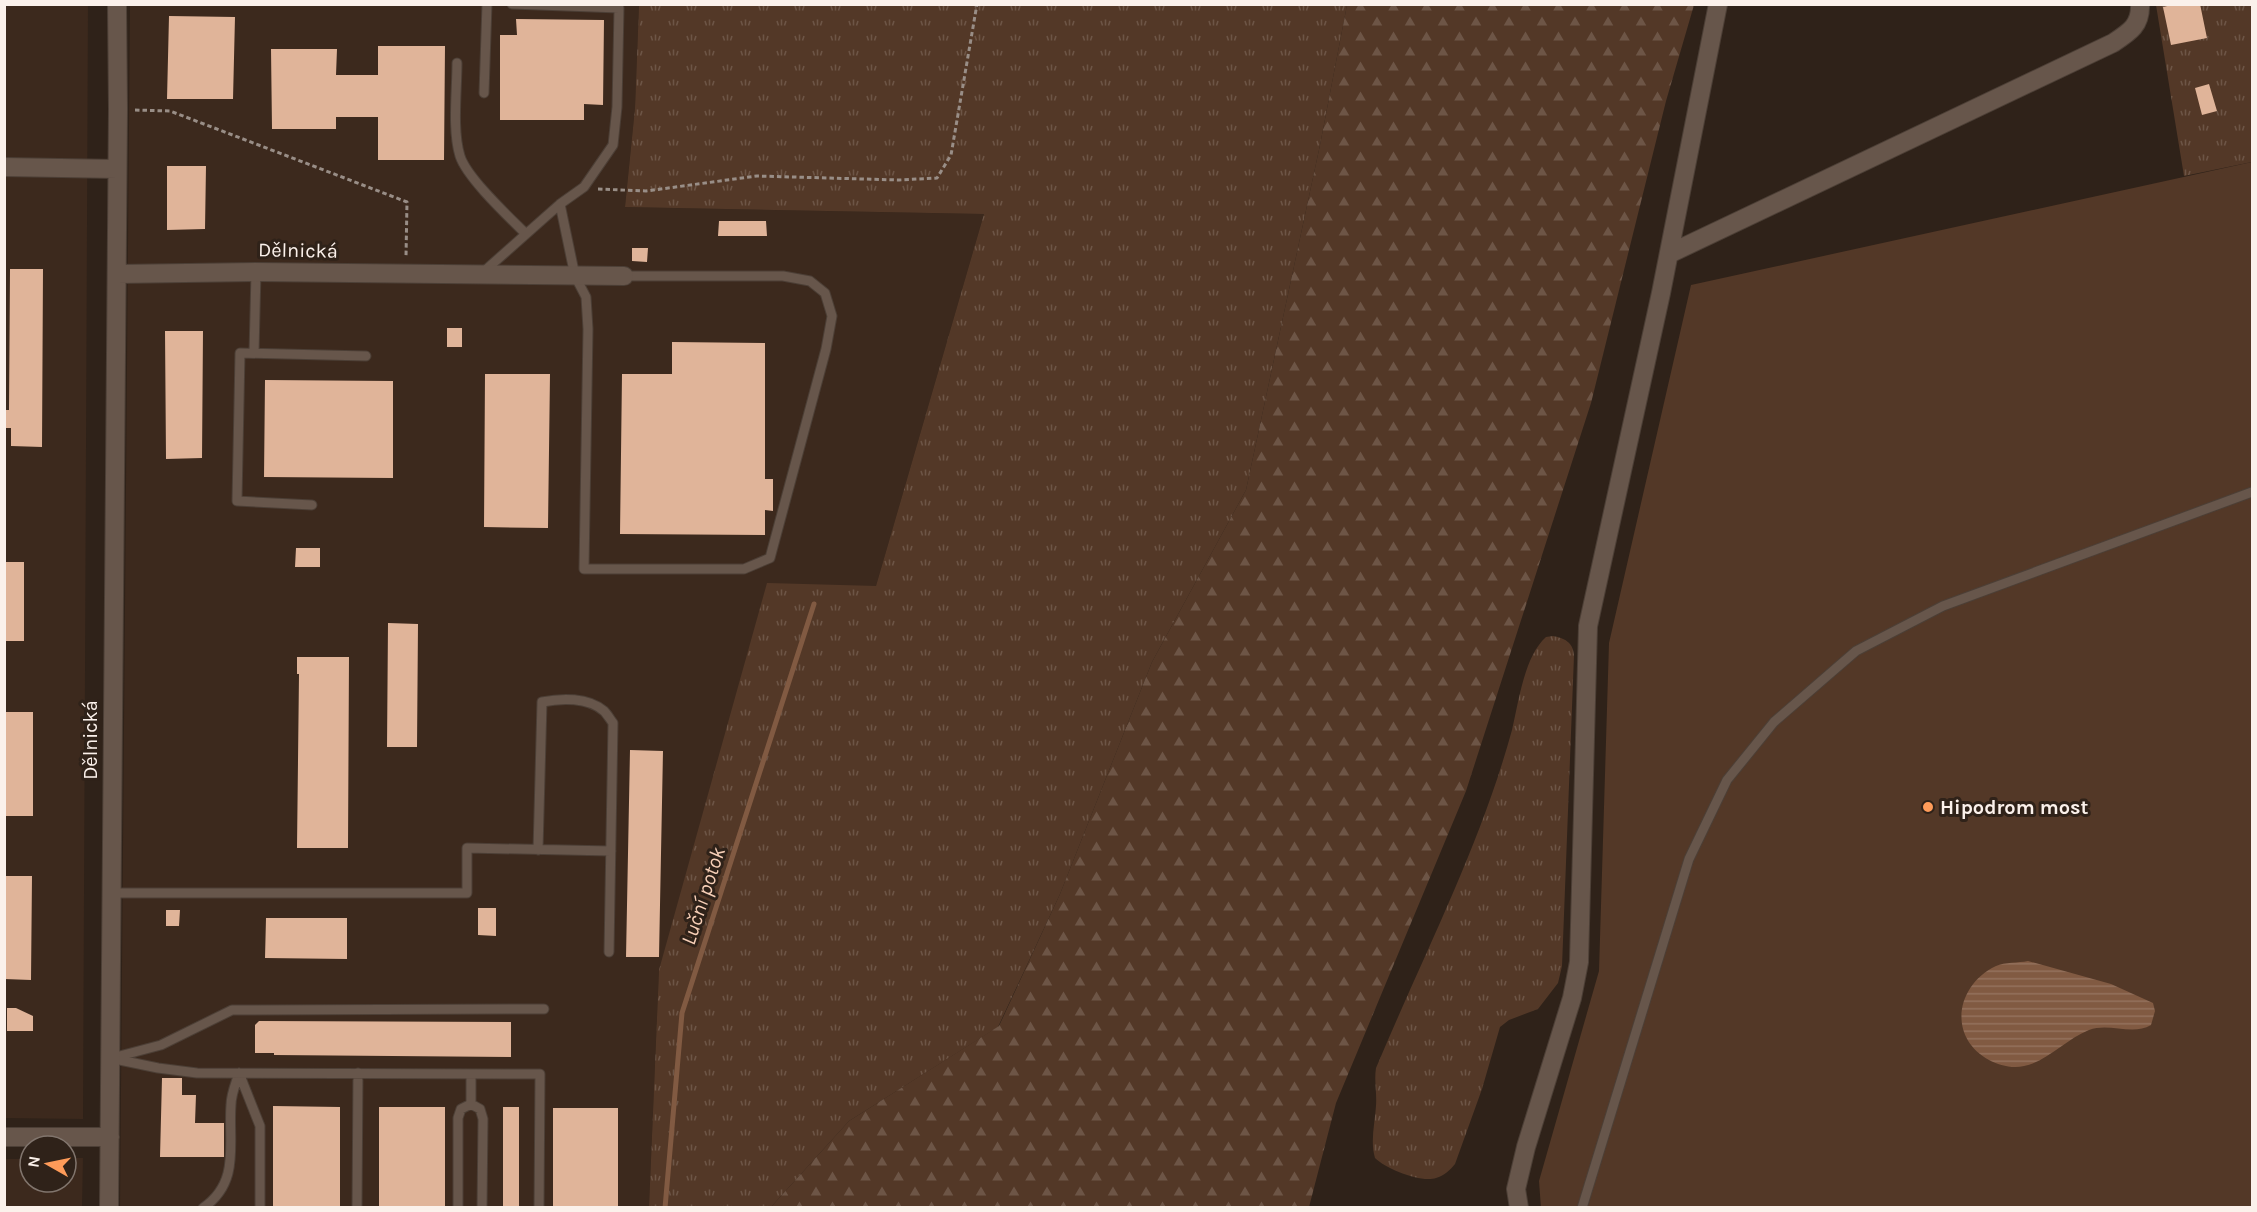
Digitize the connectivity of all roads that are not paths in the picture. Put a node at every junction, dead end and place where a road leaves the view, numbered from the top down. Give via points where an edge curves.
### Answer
1 (117, 4) edge
2 (487, 4) edge
3 (512, 4) edge
4 (1718, 4) edge
5 (2140, 4) edge
6 (457, 63) dead end
7 (484, 93) dead end
8 (4, 167) edge
9 (117, 169) junction
10 (560, 204) junction
11 (526, 234) junction
12 (1669, 254) junction
13 (256, 272) junction
14 (117, 274) junction
15 (479, 275) junction
16 (575, 276) junction
17 (624, 276) joint
18 (254, 353) junction
19 (366, 356) dead end
20 (2253, 492) edge
21 (312, 505) dead end
22 (538, 850) junction
23 (611, 851) junction
24 (112, 893) junction
25 (609, 952) dead end
26 (544, 1009) dead end
27 (110, 1058) junction
28 (238, 1073) junction
29 (358, 1073) junction
30 (471, 1074) junction
31 (471, 1104) junction
32 (4, 1137) edge
33 (110, 1137) junction
34 (109, 1208) edge
35 (203, 1208) edge
36 (260, 1208) edge
37 (357, 1208) edge
38 (458, 1208) edge
39 (482, 1208) edge
40 (539, 1208) edge
41 (1519, 1208) edge
42 (1582, 1208) edge

1 - 9 street, Dělnická
2 - 7 lane
3 - 10 lane via 619,9 613,145 584,187
4 - 12 street
5 - 12 street via 2140,17 2132,31 2113,43
6 - 11 lane via 461,158 484,190
8 - 9 street
9 - 14 street, Dělnická
10 - 11 lane
10 - 16 lane
11 - 15 lane
12 - 41 street via 1588,626 1579,962 1572,998 1526,1148 1516,1189
13 - 14 street, Dělnická
13 - 15 street, Dělnická
13 - 18 lane
14 - 24 street, Dělnická
15 - 16 street, Dělnická
16 - 17 street, Dělnická
16 - 17 lane via 586,297 588,329 584,569 744,569 770,558 826,349 831,316 825,293 810,281 783,276
18 - 19 lane
18 - 21 lane via 240,353 237,501
20 - 42 lane via 1943,606 1856,651 1774,722 1727,780 1689,859
22 - 23 lane
22 - 23 lane via 542,702 559,698 582,701 603,710 613,723
22 - 24 lane via 467,848 467,892
23 - 25 lane
24 - 27 street, Dělnická
26 - 27 lane via 232,1010 161,1045
27 - 28 lane via 197,1073
27 - 33 street, Dělnická
28 - 29 lane
28 - 35 lane via 231,1103 231,1160 220,1193
28 - 36 lane via 260,1126
29 - 30 lane
29 - 37 lane
30 - 31 lane
30 - 40 lane via 540,1074
31 - 38 lane via 461,1109 458,1118
31 - 39 lane via 480,1109 483,1119
32 - 33 street
33 - 34 street, Dělnická

